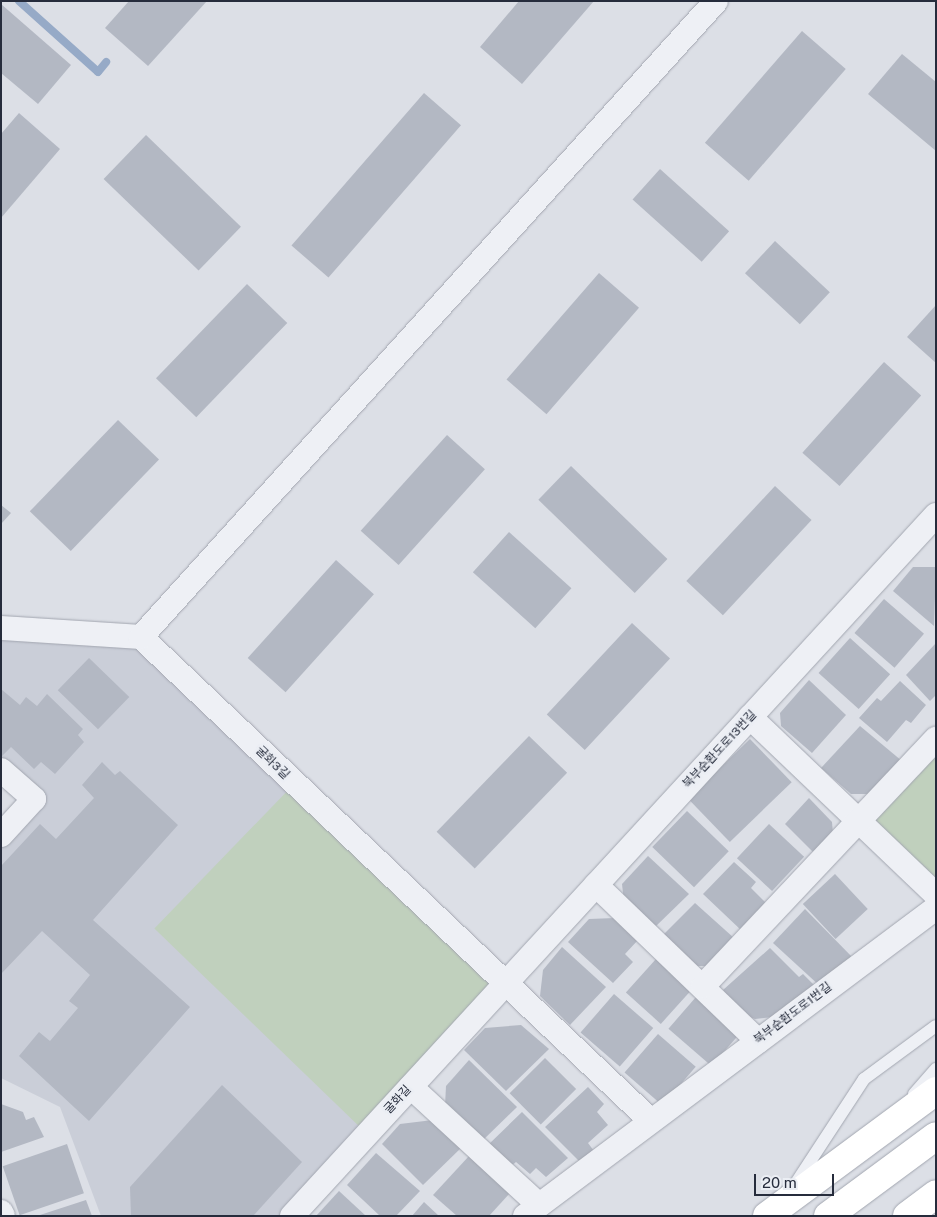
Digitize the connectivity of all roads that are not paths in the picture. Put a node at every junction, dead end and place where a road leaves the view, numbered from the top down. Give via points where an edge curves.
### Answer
1 (716, 1) edge
2 (933, 524) edge
3 (1, 628) edge
4 (141, 637) junction
5 (750, 717) junction
6 (936, 738) edge
7 (1, 770) edge
8 (858, 821) junction
9 (1, 835) edge
10 (596, 886) junction
11 (936, 895) edge
12 (936, 908) edge
13 (505, 985) junction
14 (702, 986) junction
15 (936, 1026) edge
16 (758, 1041) junction
17 (936, 1069) edge
18 (411, 1087) junction
19 (936, 1091) edge
20 (651, 1121) junction
21 (884, 1130) junction
22 (936, 1136) edge
23 (936, 1194) edge
24 (532, 1210) edge
25 (774, 1210) edge
26 (1, 1212) edge
27 (3, 1216) edge
28 (292, 1216) edge
29 (828, 1216) edge
30 (906, 1216) edge

1 - 4 street
2 - 5 street, 북부순환도로13번길
3 - 4 street
4 - 13 street, 굴화3길
5 - 8 street
5 - 10 street, 북부순환도로13번길
6 - 8 street
7 - 9 street via 34,799
8 - 11 street
8 - 14 street
10 - 13 street, 북부순환도로13번길
10 - 14 street
12 - 16 street, 북부순환도로1번길
13 - 18 street, 굴화길
13 - 20 street, 굴화3길
14 - 16 street
15 - 25 lane via 864,1079
16 - 20 street, 북부순환도로1번길
17 - 21 lane
18 - 24 street
18 - 28 street, 굴화길
19 - 21 highway
20 - 24 street, 북부순환도로1번길
21 - 25 highway
22 - 29 highway
23 - 30 highway
26 - 27 street

